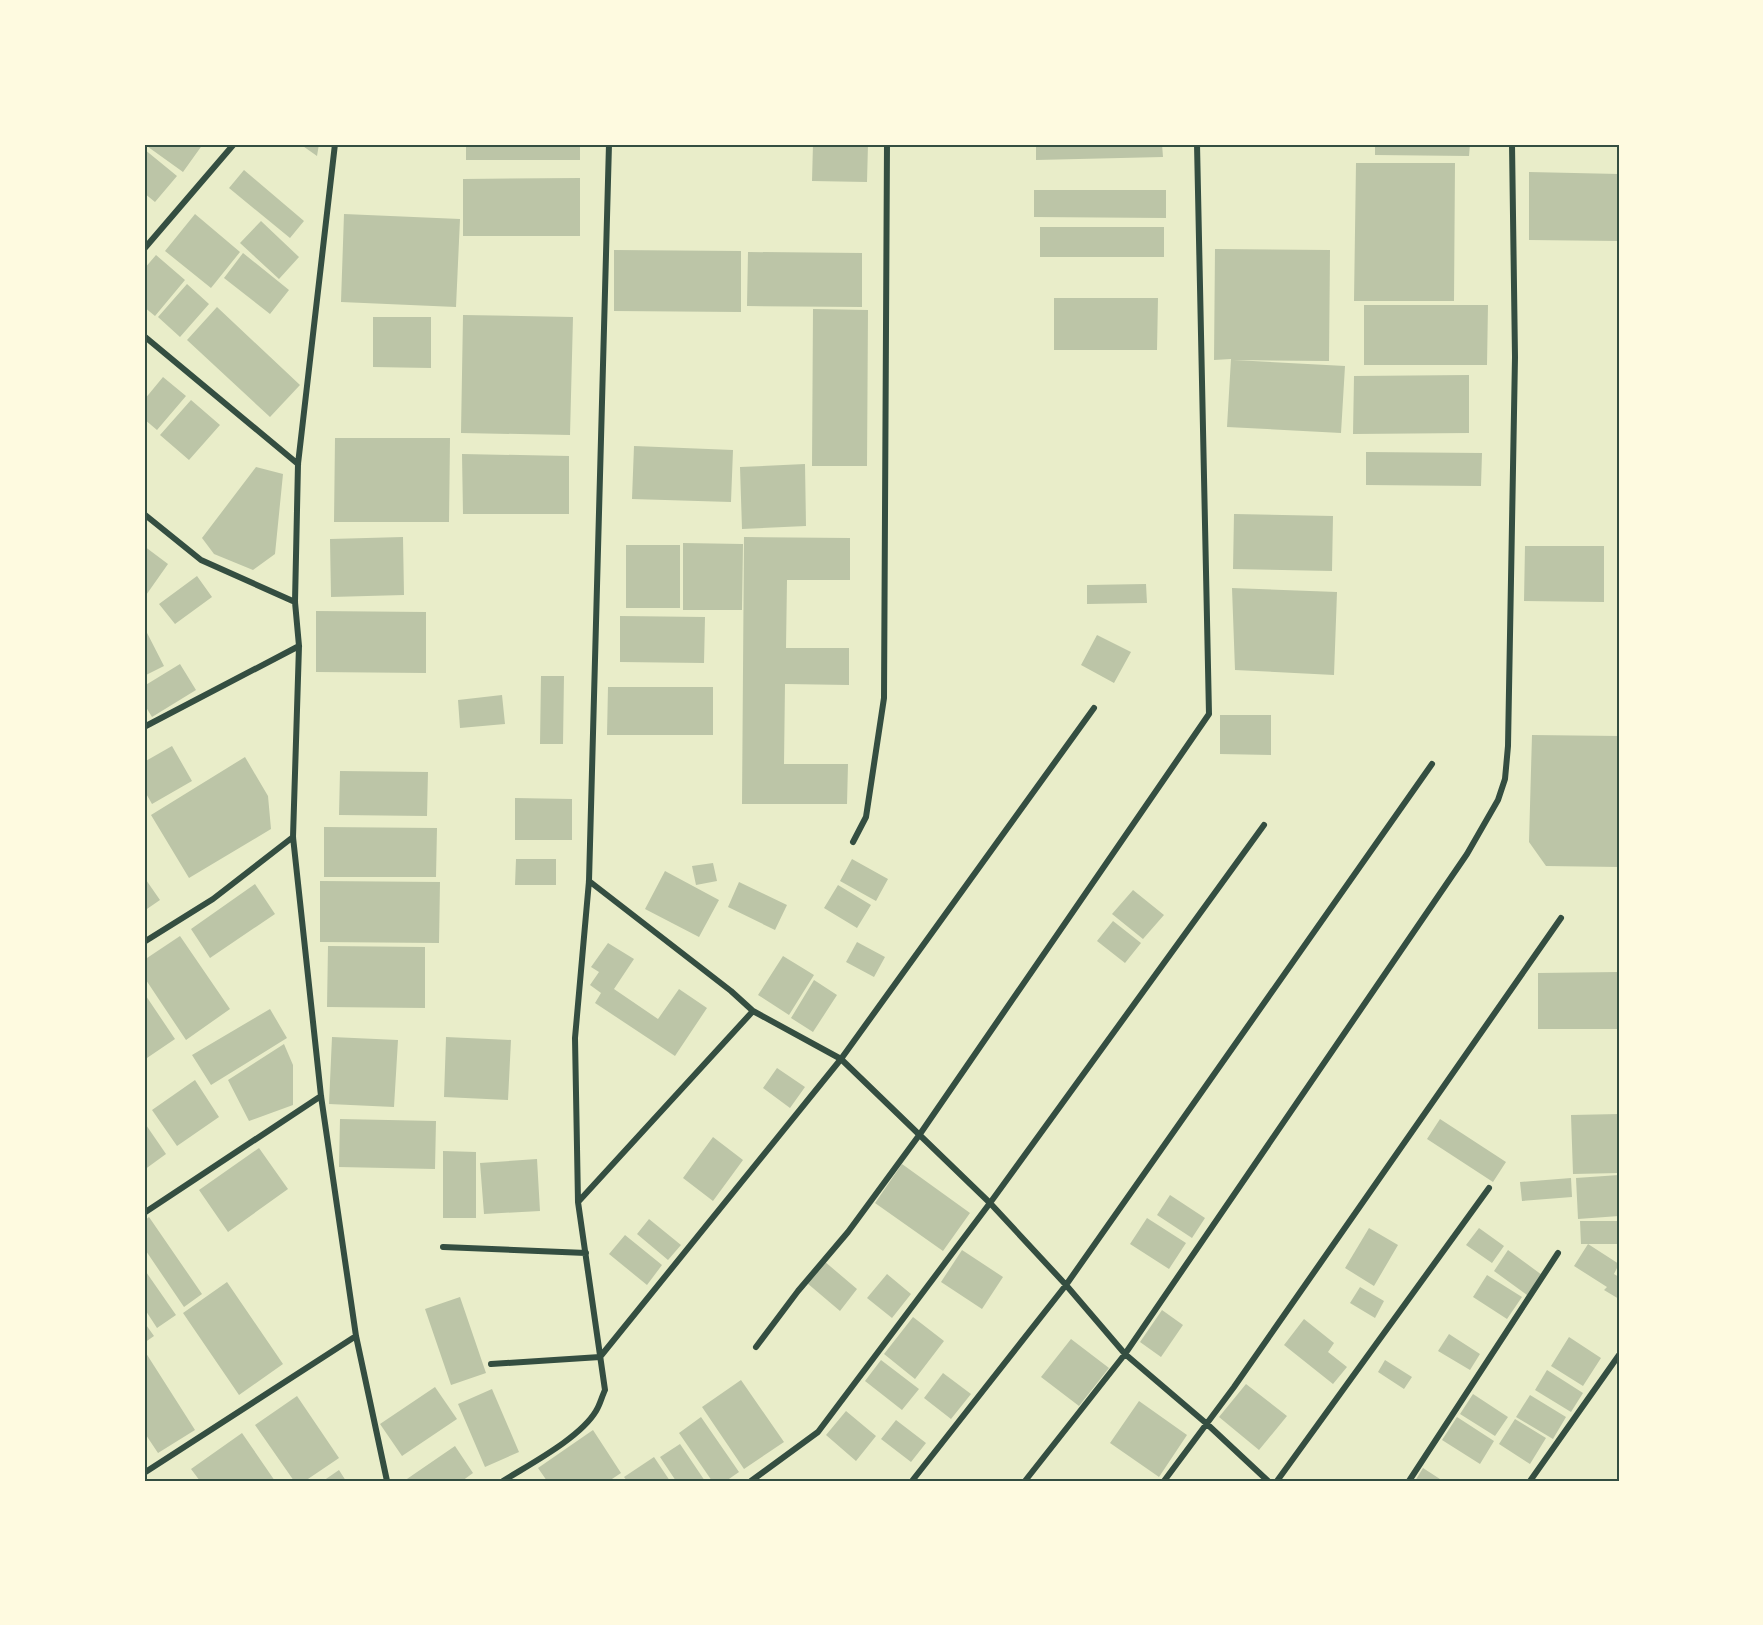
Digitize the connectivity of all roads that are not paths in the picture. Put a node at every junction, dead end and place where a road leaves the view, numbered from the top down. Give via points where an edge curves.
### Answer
1 (234, 144) edge
2 (335, 144) edge
3 (609, 144) edge
4 (887, 144) edge
5 (1197, 144) edge
6 (1512, 144) edge
7 (144, 249) edge
8 (144, 336) edge
9 (298, 464) junction
10 (144, 514) edge
11 (295, 602) junction
12 (299, 646) junction
13 (1094, 708) dead end
14 (144, 727) edge
15 (1432, 764) dead end
16 (1264, 825) dead end
17 (293, 837) junction
18 (853, 842) dead end
19 (589, 881) junction
20 (1561, 918) dead end
21 (144, 942) edge
22 (753, 1011) junction
23 (841, 1059) junction
24 (321, 1096) junction
25 (920, 1134) junction
26 (1489, 1188) dead end
27 (578, 1202) junction
28 (990, 1203) junction
29 (144, 1213) edge
30 (443, 1247) dead end
31 (586, 1252) junction
32 (1558, 1253) dead end
33 (1066, 1285) junction
34 (356, 1336) junction
35 (756, 1347) dead end
36 (1125, 1354) junction
37 (1619, 1354) edge
38 (600, 1357) junction
39 (491, 1364) dead end
40 (1207, 1424) junction
41 (144, 1473) edge
42 (387, 1481) edge
43 (503, 1481) edge
44 (751, 1481) edge
45 (912, 1481) edge
46 (1025, 1481) edge
47 (1164, 1481) edge
48 (1268, 1481) edge
49 (1277, 1481) edge
50 (1409, 1481) edge
51 (1530, 1481) edge

1 - 7 street
2 - 9 street
3 - 19 street
4 - 18 street via 884,698 866,817
5 - 25 street via 1209,714
6 - 36 street via 1515,357 1506,779 1467,854
8 - 9 street
9 - 11 street
10 - 11 street via 201,560
11 - 12 street
12 - 14 street
12 - 17 street
13 - 23 street
15 - 33 street
16 - 28 street
17 - 21 street via 213,899
17 - 24 street
19 - 22 street
19 - 27 street via 575,1038
20 - 40 street
22 - 23 street
22 - 27 street
23 - 25 street
23 - 38 street
24 - 29 street
24 - 34 street
25 - 28 street
25 - 35 street
26 - 49 street
27 - 31 street
28 - 33 street
28 - 44 street via 818,1432
30 - 31 street
31 - 38 street
32 - 50 street
33 - 36 street
33 - 45 street
34 - 41 street
34 - 42 street
36 - 40 street
36 - 46 street
37 - 51 street
38 - 39 street
38 - 43 street via 605,1390 596,1411 561,1444
40 - 47 street
40 - 48 street

